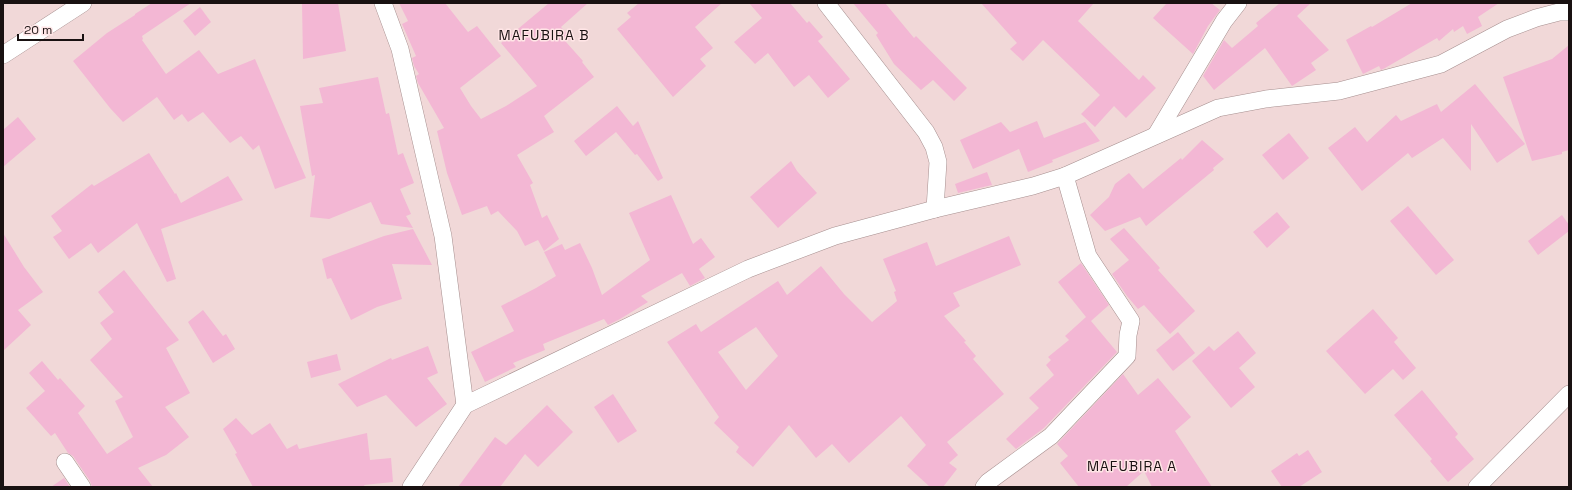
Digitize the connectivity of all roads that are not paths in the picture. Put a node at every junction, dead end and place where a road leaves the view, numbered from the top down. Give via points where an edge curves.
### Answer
1 (82, 3) edge
2 (383, 3) edge
3 (826, 3) edge
4 (1238, 3) edge
5 (1569, 12) edge
6 (3, 55) edge
7 (1156, 135) junction
8 (1066, 176) junction
9 (935, 209) junction
10 (1569, 394) edge
11 (465, 405) junction
12 (65, 462) dead end
13 (82, 487) edge
14 (411, 487) edge
15 (984, 487) edge
16 (1477, 487) edge

1 - 6 street
2 - 11 street via 400,49 443,236
3 - 9 street via 934,147 938,162
4 - 7 street via 1224,21
5 - 7 street via 1536,18 1507,29 1441,64 1339,91 1266,99 1218,108
7 - 8 street
8 - 9 street
8 - 15 street via 1088,256 1131,321 1128,356 1051,436
9 - 11 street via 835,236 748,269
10 - 16 street
11 - 14 street
12 - 13 street

